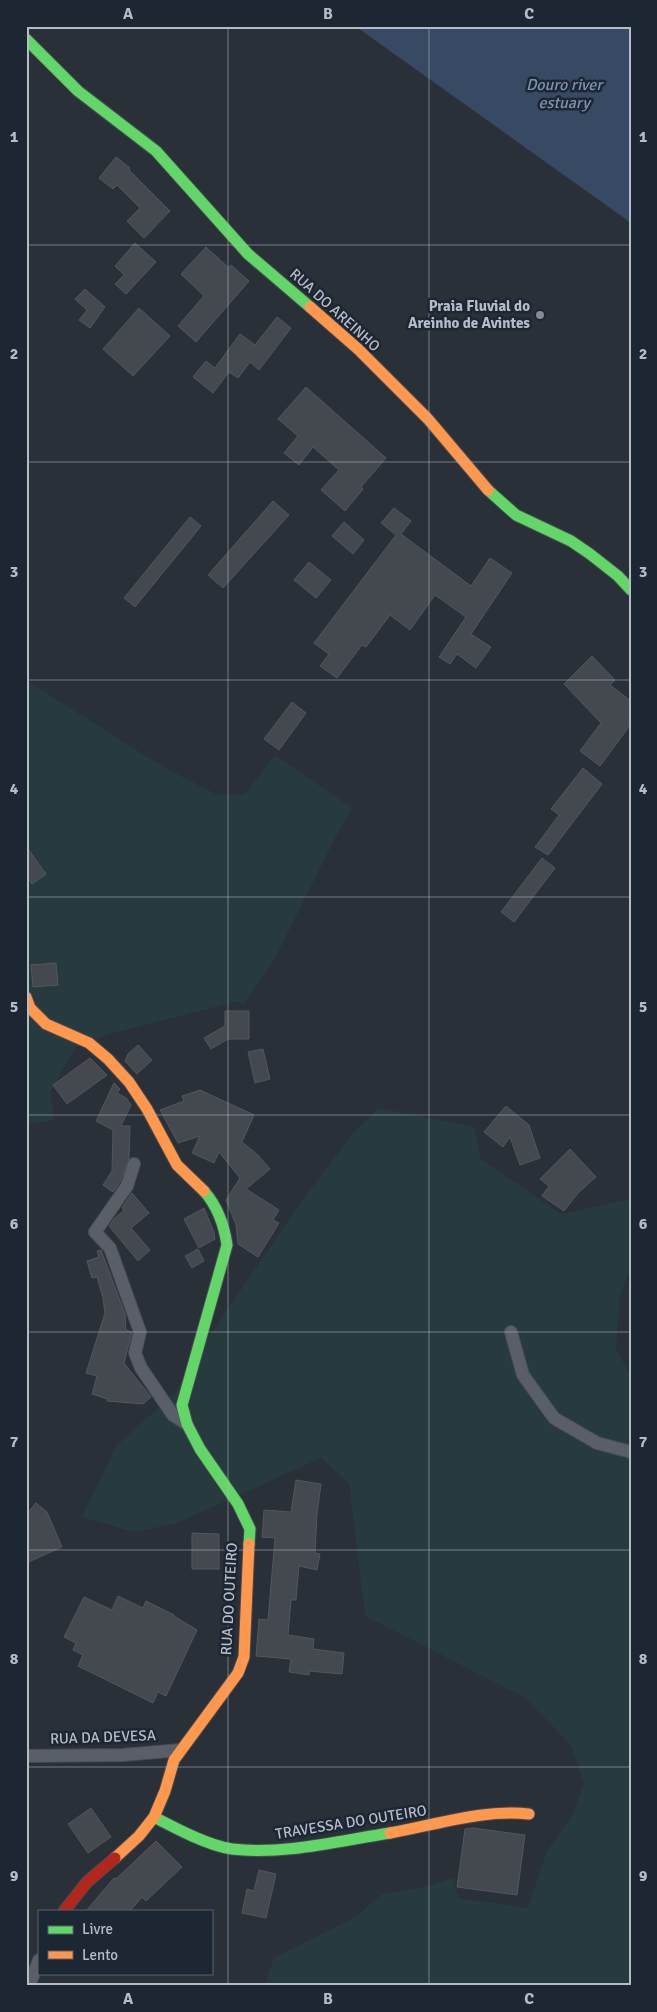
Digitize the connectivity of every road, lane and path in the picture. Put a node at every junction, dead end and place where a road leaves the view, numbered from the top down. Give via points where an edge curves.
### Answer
1 (26, 39) edge
2 (631, 590) edge
3 (26, 998) edge
4 (134, 1164) dead end
5 (511, 1332) dead end
6 (187, 1424) junction
7 (631, 1452) edge
8 (180, 1750) junction
9 (26, 1756) edge
10 (529, 1814) dead end
11 (154, 1817) junction
12 (65, 1910) edge
13 (38, 1963) edge
14 (29, 1986) edge

1 - 2 street, RUA DO AREINHO via 78,91 156,151 248,254 358,349 428,419 483,486 516,515 590,554
3 - 6 street, RUA DO OUTEIRO via 30,1008 46,1024 88,1043 129,1082 177,1165 215,1204 225,1229 227,1244 182,1405
4 - 6 street, RUA DO OUTEIRO via 128,1186 95,1232 110,1248 140,1332 135,1353 141,1368 173,1415
5 - 7 street via 523,1375 554,1418 597,1443
6 - 8 street, RUA DO OUTEIRO via 238,1504 250,1529 244,1656 238,1673
8 - 9 street, RUA DA DEVESA via 123,1755
8 - 11 street, RUA DO OUTEIRO
10 - 11 street, TRAVESSA DO OUTEIRO via 510,1812 456,1819 284,1850 231,1849 186,1834
11 - 12 street, RUA DO OUTEIRO via 139,1836 87,1882
13 - 14 street

